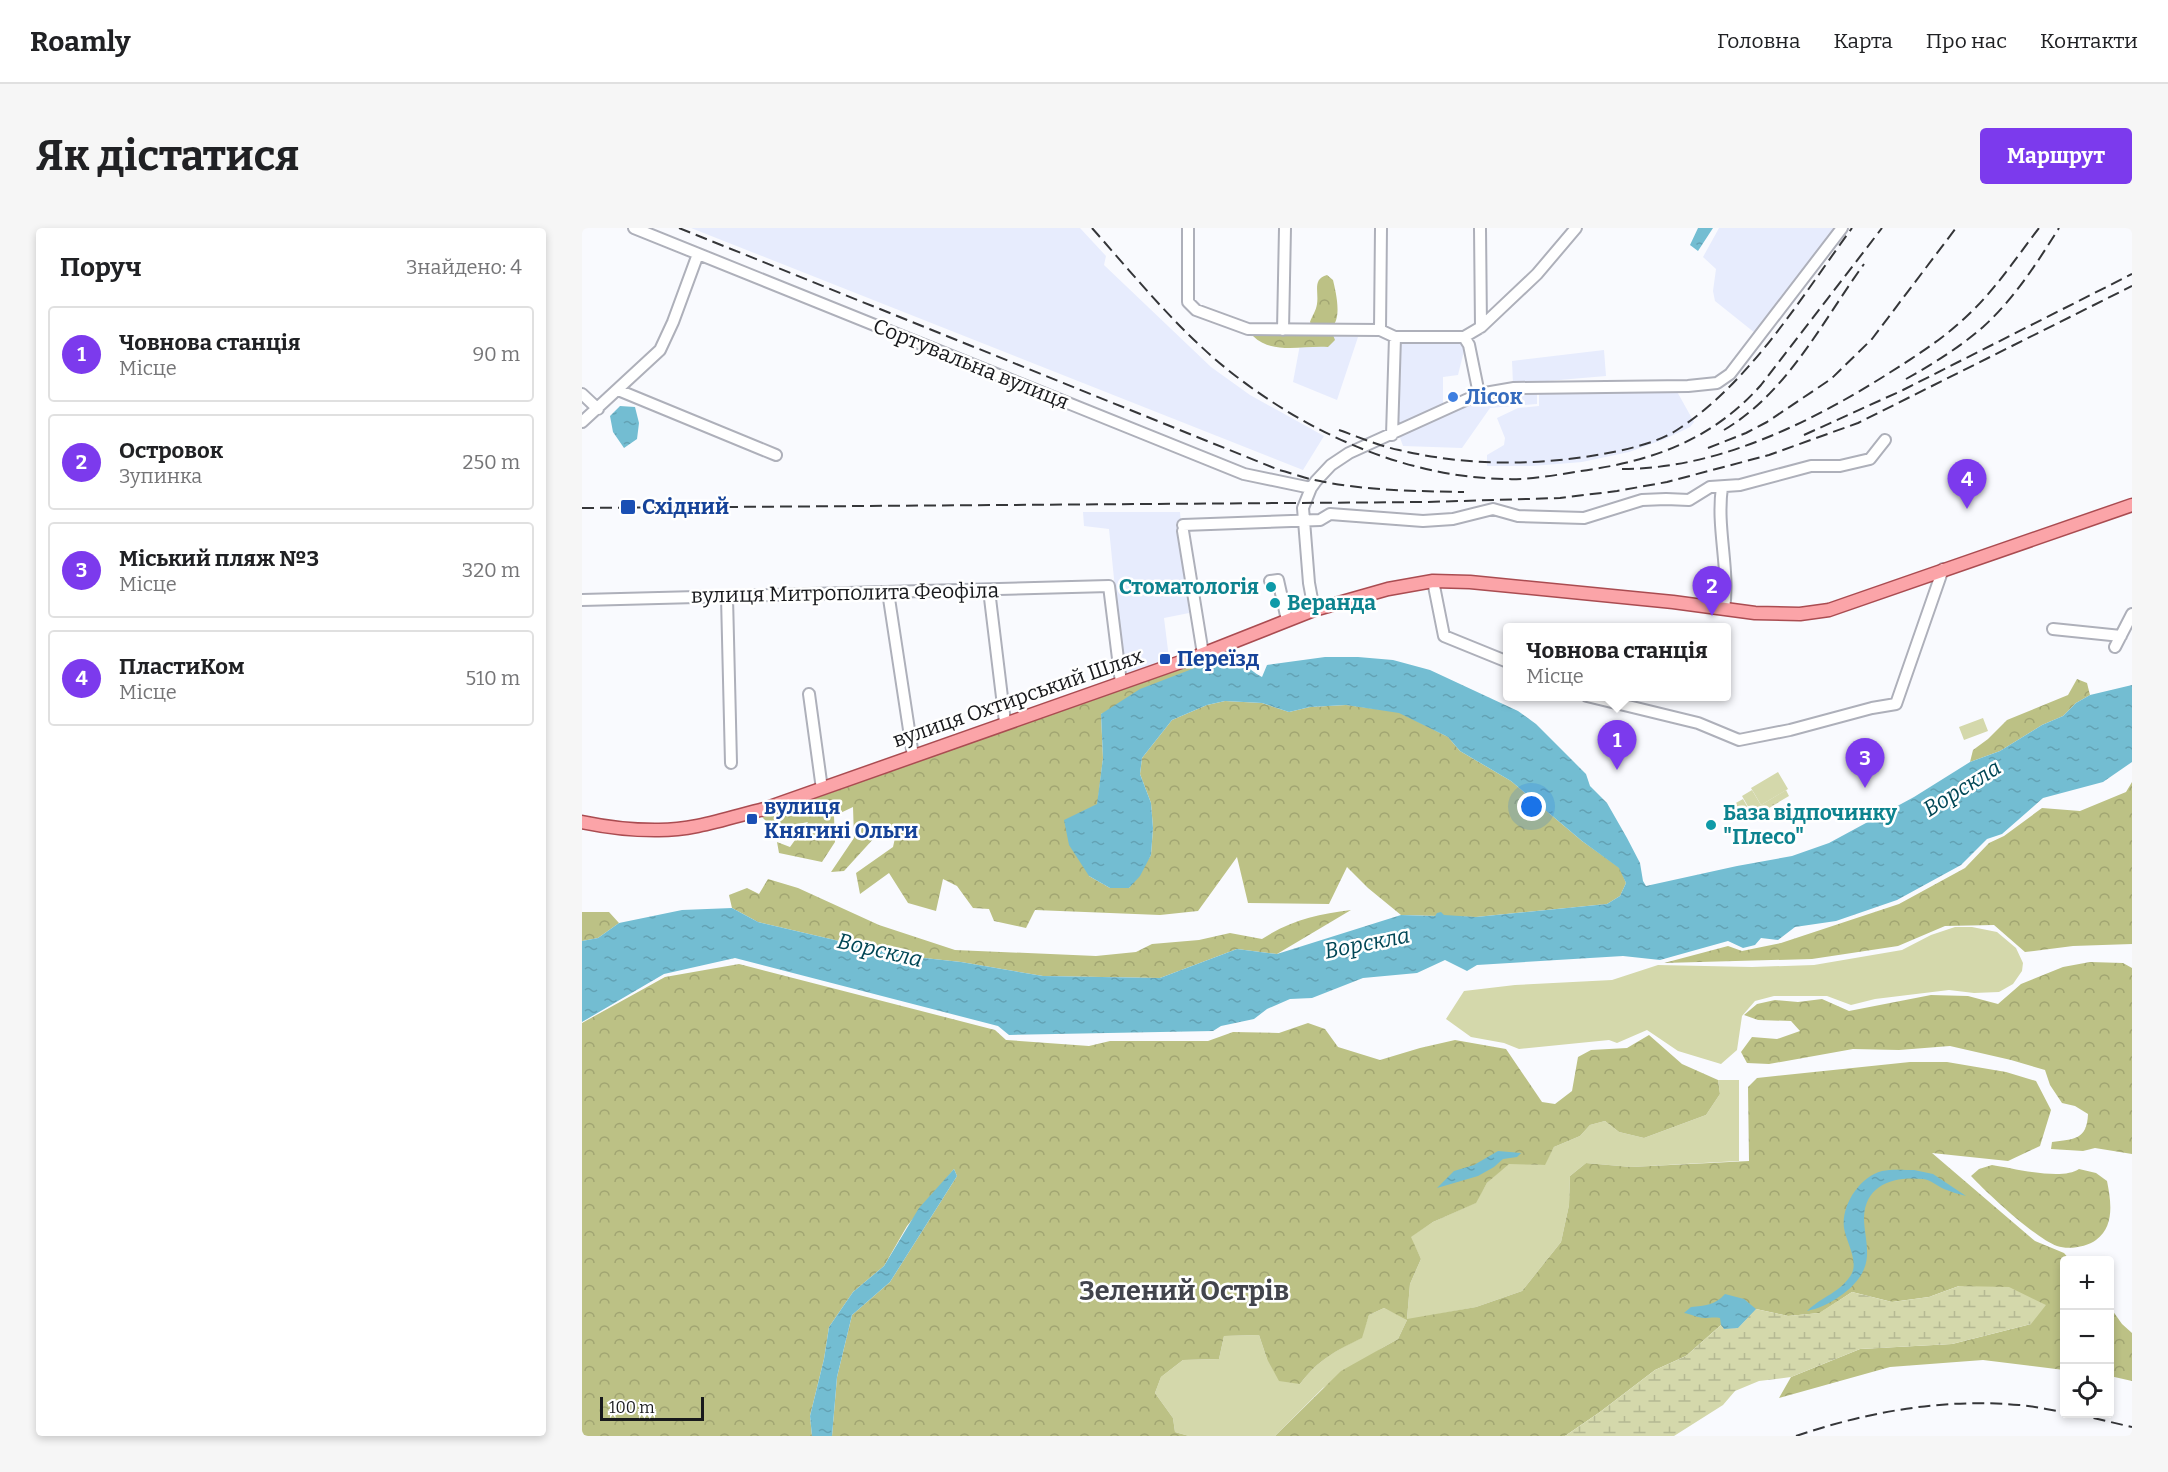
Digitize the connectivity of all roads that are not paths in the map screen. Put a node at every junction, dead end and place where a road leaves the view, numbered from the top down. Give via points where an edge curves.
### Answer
1 (634, 228) edge
2 (1188, 228) edge
3 (1285, 228) edge
4 (1381, 228) edge
5 (1480, 228) edge
6 (1842, 228) edge
7 (1570, 231) edge
8 (698, 254) junction
9 (1481, 327) junction
10 (1283, 330) junction
11 (1380, 330) junction
12 (1464, 337) junction
13 (1395, 338) junction
14 (618, 390) junction
15 (582, 394) edge
16 (1479, 394) junction
17 (598, 409) junction
18 (582, 422) edge
19 (1392, 435) junction
20 (1885, 440) dead end
21 (776, 455) dead end
22 (1722, 487) junction
23 (1311, 488) junction
24 (2132, 505) edge
25 (1304, 520) junction
26 (1943, 569) junction
27 (1269, 581) dead end
28 (1433, 581) junction
29 (989, 590) junction
30 (888, 592) junction
31 (727, 597) junction
32 (582, 600) edge
33 (1724, 609) junction
34 (1314, 610) junction
35 (2132, 614) edge
36 (1287, 620) junction
37 (2053, 629) dead end
38 (2121, 636) junction
39 (2115, 647) dead end
40 (1203, 654) junction
41 (1503, 660) edge
42 (1121, 682) junction
43 (810, 694) dead end
44 (1608, 701) edge
45 (1005, 722) junction
46 (913, 756) junction
47 (730, 763) dead end
48 (822, 789) junction
49 (582, 822) edge

1 - 8 street, Сортувальна вулиця
2 - 10 street via 1188,302 1196,310 1248,329
3 - 10 street
4 - 11 street
5 - 9 street
6 - 16 street via 1730,374 1717,383 1515,388
7 - 9 street via 1537,274
8 - 14 street via 660,350
8 - 23 street, Сортувальна вулиця via 1244,474
9 - 12 street
10 - 11 street
11 - 13 street
12 - 13 street
12 - 16 street
13 - 19 street
14 - 17 street
14 - 21 street
15 - 17 street
16 - 19 street
17 - 18 street
19 - 23 street via 1349,453 1325,470
20 - 22 street via 1870,459 1840,466 1811,466
22 - 25 street via 1710,487 1689,500 1641,500 1584,518 1518,516 1493,509 1453,519 1423,521 1330,514 1320,520
22 - 33 street via 1719,506
23 - 25 street
24 - 26 main road, вулиця Охтирський Шлях
25 - 34 street
25 - 40 street via 1183,528
26 - 33 main road, вулиця Охтирський Шлях via 1829,610 1800,614
26 - 44 street via 1896,704 1738,740 1698,723
27 - 36 street via 1278,580
28 - 33 main road, вулиця Охтирський Шлях
28 - 34 main road, вулиця Охтирський Шлях
28 - 41 street via 1444,636
29 - 30 street, вулиця Митрополита Феофіла
29 - 42 street, вулиця Митрополита Феофіла via 1109,586
29 - 45 street
30 - 31 street, вулиця Митрополита Феофіла
30 - 46 street
31 - 32 street, вулиця Митрополита Феофіла
31 - 47 street
34 - 36 main road, вулиця Охтирський Шлях
35 - 38 street
36 - 40 main road, вулиця Охтирський Шлях
37 - 38 street
38 - 39 street
40 - 42 main road, вулиця Охтирський Шлях
42 - 45 main road, вулиця Охтирський Шлях
43 - 48 street
45 - 46 main road, вулиця Охтирський Шлях
46 - 48 main road, вулиця Охтирський Шлях
48 - 49 main road, вулиця Охтирський Шлях via 706,825 658,831

